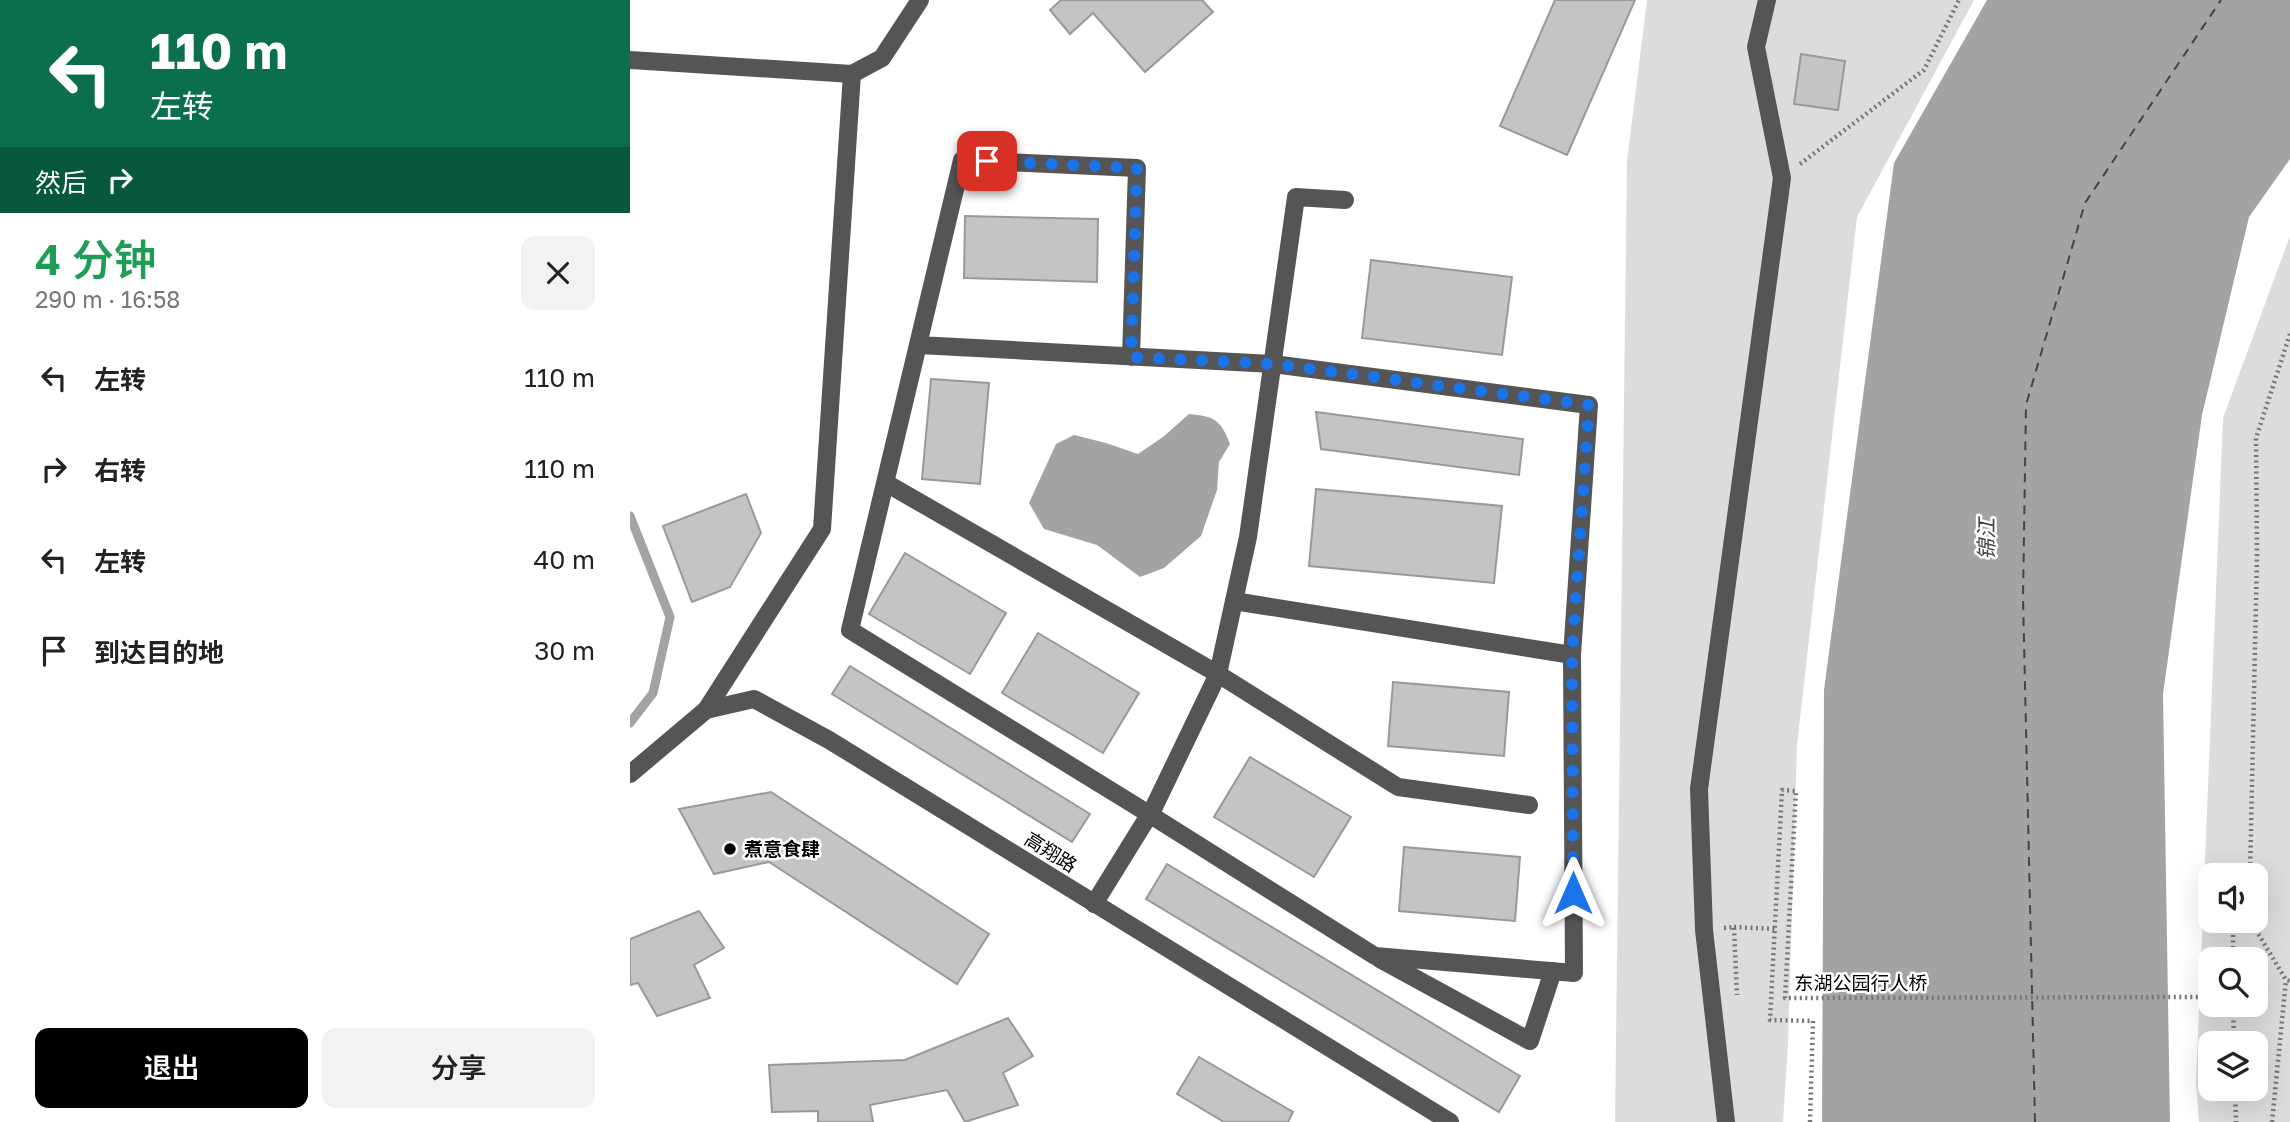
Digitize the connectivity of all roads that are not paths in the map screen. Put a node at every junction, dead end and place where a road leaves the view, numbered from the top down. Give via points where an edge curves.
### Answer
1 (920, 0) edge
2 (1767, 0) edge
3 (630, 60) edge
4 (852, 74) junction
5 (1345, 200) dead end
6 (919, 345) junction
7 (1131, 357) junction
8 (1273, 364) junction
9 (886, 483) junction
10 (1234, 601) junction
11 (1572, 655) junction
12 (1218, 674) junction
13 (706, 710) junction
14 (630, 774) edge
15 (1529, 805) dead end
16 (1149, 814) junction
17 (1094, 904) junction
18 (1375, 956) junction
19 (1553, 971) junction
20 (1450, 1122) edge
21 (1726, 1122) edge

1 - 4 street via 883,58
2 - 21 street via 1756,47 1782,178 1699,789 1704,930
3 - 4 street
4 - 13 street via 822,529
5 - 8 street via 1296,197
6 - 7 street
6 - 7 street via 962,160 1137,168
6 - 9 street
7 - 8 street
8 - 10 street
8 - 11 street via 1589,405
9 - 12 street
9 - 16 street via 850,630
10 - 11 street
10 - 12 street
11 - 19 street via 1574,972
12 - 15 street via 1398,787
12 - 16 street
13 - 14 street, 高翔路
13 - 17 street, 高翔路 via 754,699 829,740
16 - 17 street
16 - 18 street
17 - 20 street, 高翔路
18 - 19 street
18 - 19 street via 1530,1041

